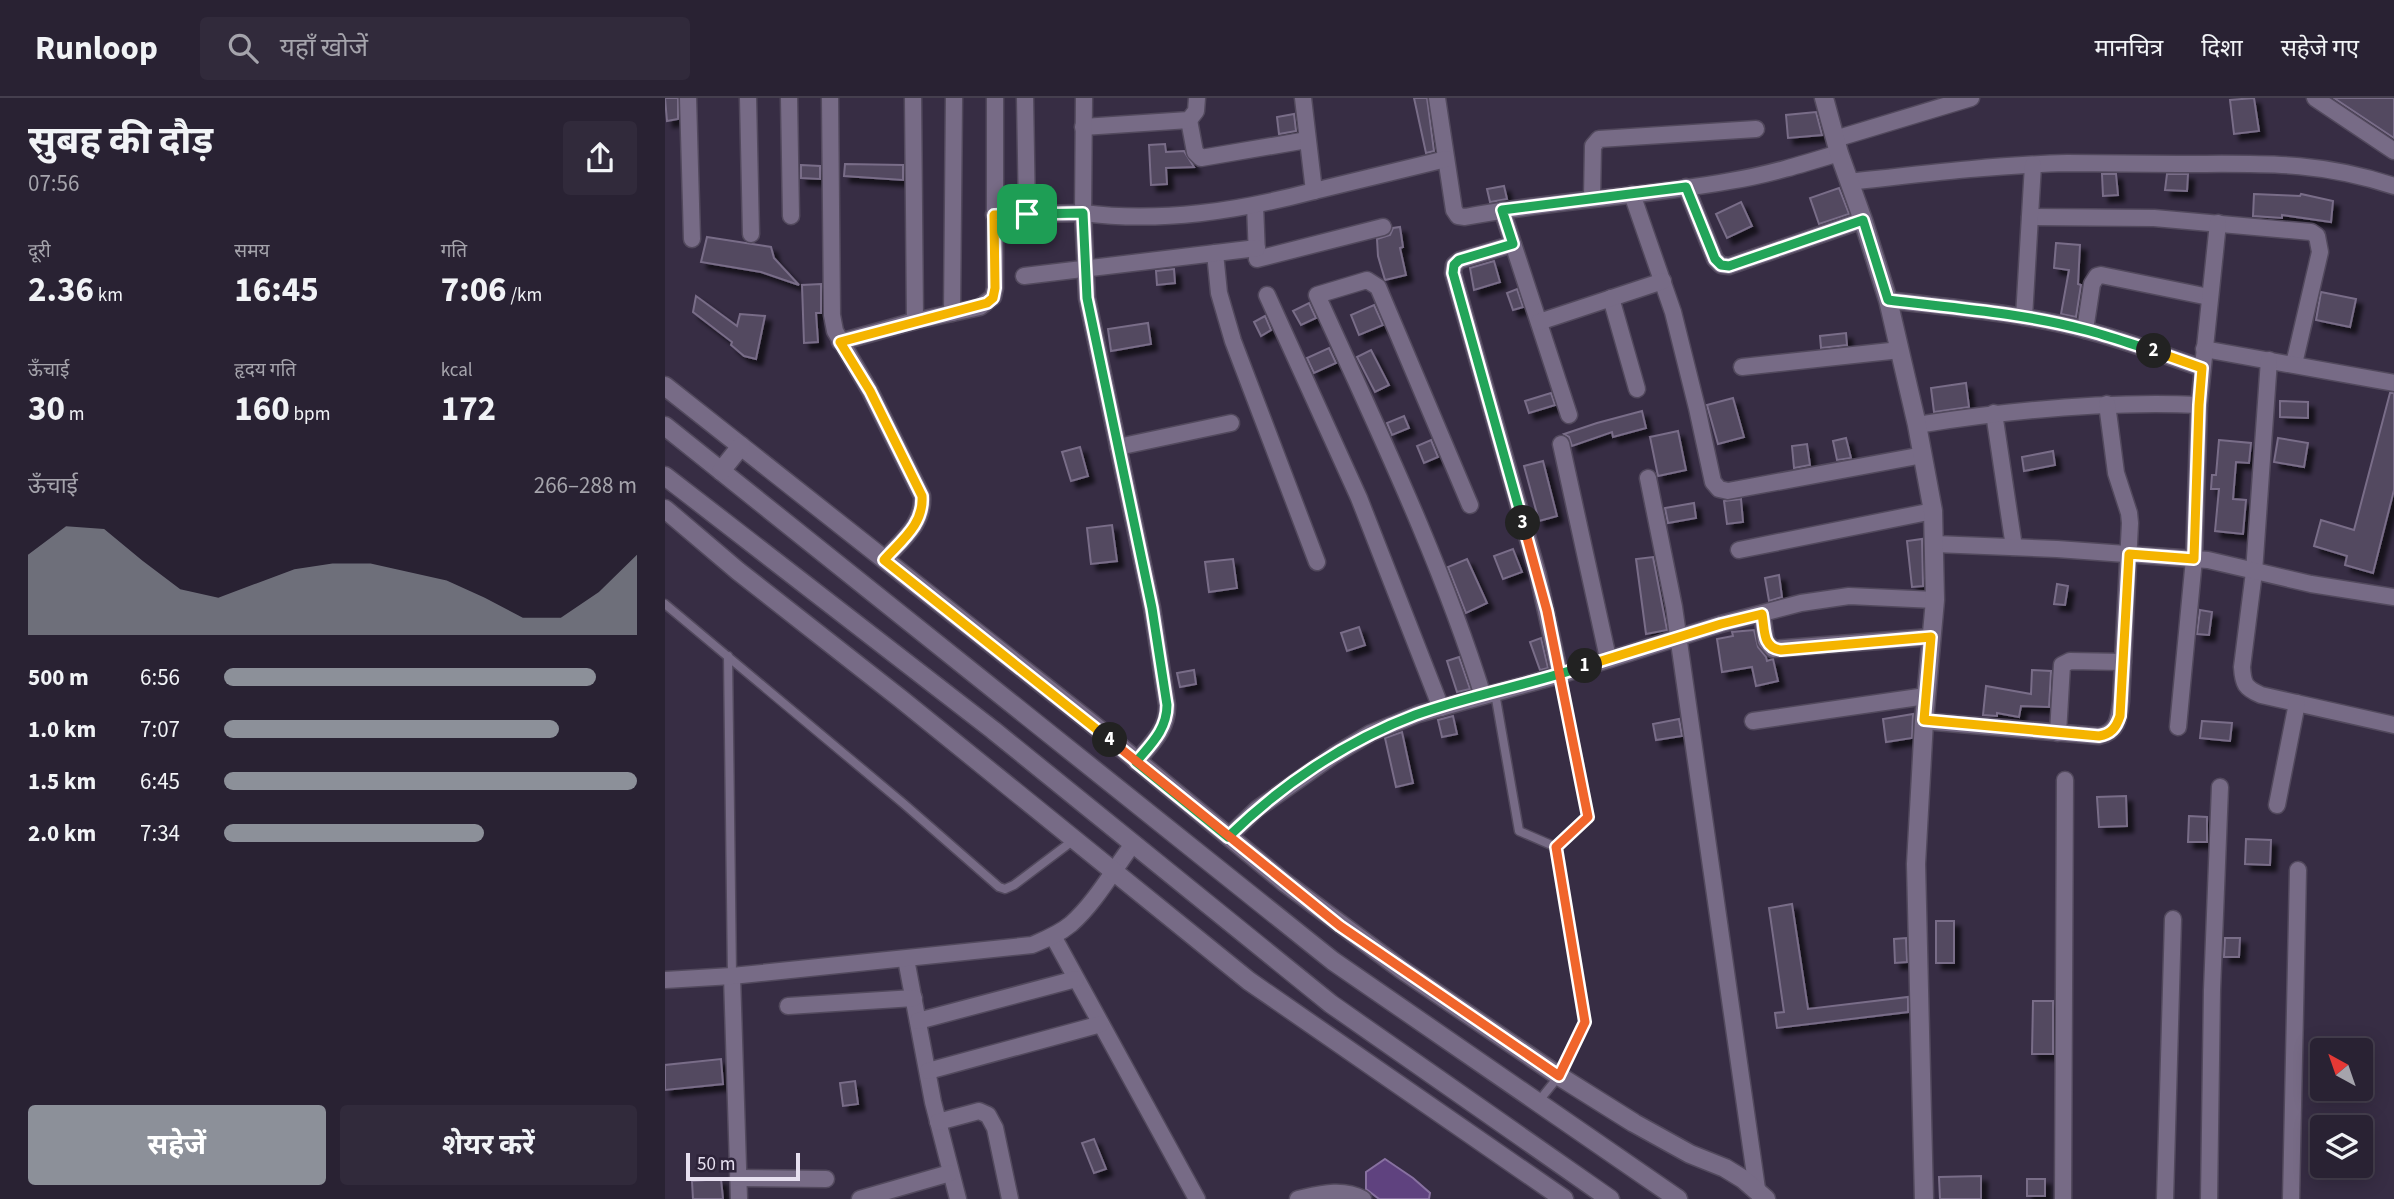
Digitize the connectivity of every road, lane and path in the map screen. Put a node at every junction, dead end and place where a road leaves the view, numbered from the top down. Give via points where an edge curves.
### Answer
1 (688, 98) edge
2 (748, 98) edge
3 (789, 98) edge
4 (830, 98) edge
5 (913, 98) edge
6 (954, 98) edge
7 (995, 98) edge
8 (1025, 98) edge
9 (1084, 98) edge
10 (1197, 98) edge
11 (1303, 98) edge
12 (1437, 98) edge
13 (1824, 98) edge
14 (1971, 98) edge
15 (2315, 98) edge
16 (1189, 120) junction
17 (1083, 127) junction
18 (1756, 129) dead end
19 (1307, 140) junction
20 (1837, 146) junction
21 (2394, 151) edge
22 (1446, 159) junction
23 (2033, 165) junction
24 (1849, 182) junction
25 (2394, 186) edge
26 (1686, 187) junction
27 (1314, 191) junction
28 (1632, 194) junction
29 (1592, 198) junction
30 (1255, 205) junction
31 (1502, 210) junction
32 (1083, 213) junction
33 (1027, 214) junction
34 (994, 215) junction
35 (791, 216) dead end
36 (2030, 217) junction
37 (1863, 220) junction
38 (2218, 223) junction
39 (1383, 227) dead end
40 (751, 234) dead end
41 (692, 239) dead end
42 (1513, 244) junction
43 (1215, 253) junction
44 (1257, 257) junction
45 (1084, 269) junction
46 (1024, 276) dead end
47 (1663, 281) junction
48 (1267, 295) dead end
49 (2209, 297) junction
50 (1611, 298) junction
51 (1888, 300) junction
52 (952, 313) junction
53 (2024, 317) junction
54 (915, 321) junction
55 (1539, 322) junction
56 (2085, 330) junction
57 (840, 342) junction
58 (2204, 349) junction
59 (1900, 350) junction
60 (2269, 360) junction
61 (2294, 363) junction
62 (1742, 367) dead end
63 (2202, 368) junction
64 (2394, 383) edge
65 (665, 386) edge
66 (1637, 389) dead end
67 (2107, 404) junction
68 (2199, 405) junction
69 (1994, 413) junction
70 (1569, 415) dead end
71 (1231, 423) dead end
72 (1917, 425) junction
73 (665, 426) edge
74 (1561, 444) dead end
75 (740, 446) junction
76 (1118, 447) junction
77 (1923, 455) junction
78 (721, 471) junction
79 (665, 475) edge
80 (1648, 478) dead end
81 (1470, 505) dead end
82 (665, 509) edge
83 (1933, 511) junction
84 (1935, 544) junction
85 (2014, 547) junction
86 (1739, 550) dead end
87 (2129, 554) junction
88 (2194, 559) junction
89 (884, 560) junction
90 (1317, 562) dead end
91 (2255, 572) junction
92 (2394, 597) edge
93 (1935, 600) junction
94 (665, 604) edge
95 (1762, 614) junction
96 (1931, 637) junction
97 (1677, 638) junction
98 (728, 656) junction
99 (1608, 658) junction
100 (2123, 663) junction
101 (1559, 675) junction
102 (1489, 694) junction
103 (1926, 696) junction
104 (2297, 703) junction
105 (1441, 708) junction
106 (1924, 720) junction
107 (1753, 721) dead end
108 (2394, 725) edge
109 (2178, 727) dead end
110 (2058, 733) junction
111 (1136, 762) junction
112 (2065, 780) dead end
113 (2220, 787) dead end
114 (2277, 805) dead end
115 (1228, 837) junction
116 (1075, 839) junction
117 (1133, 844) junction
118 (1556, 847) junction
119 (1113, 870) junction
120 (2298, 870) dead end
121 (2173, 919) dead end
122 (1053, 936) junction
123 (907, 958) junction
124 (732, 976) junction
125 (1076, 979) junction
126 (665, 980) edge
127 (914, 998) junction
128 (788, 1006) dead end
129 (918, 1021) junction
130 (1101, 1024) junction
131 (927, 1071) junction
132 (1559, 1076) junction
133 (1538, 1102) junction
134 (938, 1122) junction
135 (950, 1173) junction
136 (739, 1178) junction
137 (826, 1179) dead end
138 (1761, 1194) edge
139 (739, 1199) edge
140 (860, 1199) edge
141 (958, 1199) edge
142 (1010, 1199) edge
143 (1197, 1199) edge
144 (1298, 1199) edge
145 (1363, 1199) edge
146 (1564, 1199) edge
147 (1610, 1199) edge
148 (1678, 1199) edge
149 (1924, 1199) edge
150 (2063, 1199) edge
151 (2165, 1199) edge
152 (2209, 1199) edge
153 (2291, 1199) edge

1 - 41 street
2 - 40 street
3 - 35 street
4 - 57 street via 832,315
5 - 54 street
6 - 52 street
7 - 34 street
8 - 33 street
9 - 17 street
10 - 16 street via 1196,111
11 - 19 street
12 - 22 street
13 - 20 street
14 - 20 street
15 - 21 street
16 - 17 street
16 - 19 street via 1195,152 1201,158
17 - 32 street
18 - 29 street via 1599,139 1593,146
19 - 27 street
20 - 24 street
20 - 26 street via 1769,173
22 - 27 street
22 - 31 street via 1458,216
23 - 24 street
23 - 25 street via 2267,163 2319,167
23 - 36 street
24 - 37 street
26 - 28 street
26 - 37 street via 1721,265
27 - 30 street
28 - 29 street
28 - 47 street
29 - 31 street
30 - 32 street via 1170,217
30 - 44 street
31 - 42 street
32 - 33 street
32 - 45 street
33 - 34 street
34 - 52 street via 993,298 980,307
36 - 38 street
36 - 53 street
37 - 51 street
38 - 49 street
38 - 61 street via 2317,236 2320,252
39 - 44 street
42 - 55 street
42 - 101 street via 1459,260 1453,273 1538,575
43 - 44 street
43 - 45 street
43 - 90 street via 1219,293 1233,341
45 - 46 street
45 - 76 street via 1091,325
47 - 50 street
47 - 77 street via 1713,482 1719,489
48 - 105 street via 1359,498
49 - 56 street via 2097,276
49 - 58 street
50 - 55 street
50 - 66 street
51 - 53 street
51 - 59 street
52 - 54 street
53 - 56 street
54 - 57 street
55 - 70 street
56 - 63 street
57 - 89 street via 922,496 923,511
58 - 60 street
58 - 63 street
59 - 62 street
59 - 72 street
60 - 61 street
60 - 91 street
61 - 64 street
63 - 68 street
65 - 75 street
67 - 68 street
67 - 69 street
67 - 87 street via 2116,473 2129,513
68 - 88 street
69 - 72 street
69 - 85 street
71 - 76 street
72 - 77 street
73 - 78 street
74 - 99 street
75 - 78 street
75 - 89 street
76 - 111 street via 1167,705 1162,730
77 - 83 street
78 - 133 street via 1333,961
79 - 117 street
80 - 97 street
81 - 102 street via 1378,287 1367,280 1317,295
82 - 116 street
83 - 84 street
83 - 86 street
84 - 85 street
84 - 93 street
85 - 87 street
87 - 88 street
87 - 100 street
88 - 91 street
88 - 109 street
89 - 111 street
91 - 92 street
91 - 104 street via 2243,681 2247,689 2261,695
93 - 95 street via 1849,596
93 - 96 street
94 - 98 lane
95 - 96 street via 1766,641 1773,649
95 - 97 street
96 - 103 street
97 - 99 street
97 - 138 street
98 - 116 lane via 999,887 1014,885
98 - 124 lane
99 - 101 street
100 - 110 street via 2120,716 2113,730 2099,736
100 - 110 street via 2070,661 2062,665
101 - 102 street
101 - 118 lane via 1588,817
102 - 105 street
102 - 118 lane via 1519,831
103 - 106 street
103 - 107 street
104 - 108 street
104 - 114 street
105 - 115 street via 1371,733 1334,755 1257,809
106 - 110 street
106 - 149 street via 1916,864
111 - 115 street
112 - 150 street
113 - 152 street
115 - 132 street via 1340,926
116 - 119 street
117 - 119 street
117 - 147 street via 1331,1004
118 - 132 lane via 1585,1022
119 - 122 street via 1083,912
119 - 146 street via 1249,981
120 - 153 street
121 - 151 street
122 - 123 street via 1032,945
122 - 125 street
123 - 124 street
123 - 127 street
124 - 126 street
124 - 136 street
125 - 129 street
125 - 130 street
127 - 128 street
127 - 129 street
129 - 131 street
130 - 131 street
130 - 143 street
131 - 134 street
132 - 133 lane
132 - 138 street via 1655,1136 1725,1168
133 - 148 street
134 - 135 street
134 - 142 street via 979,1111 988,1115
135 - 140 street
135 - 141 street
136 - 137 street
136 - 139 street
144 - 145 street via 1346,1192

